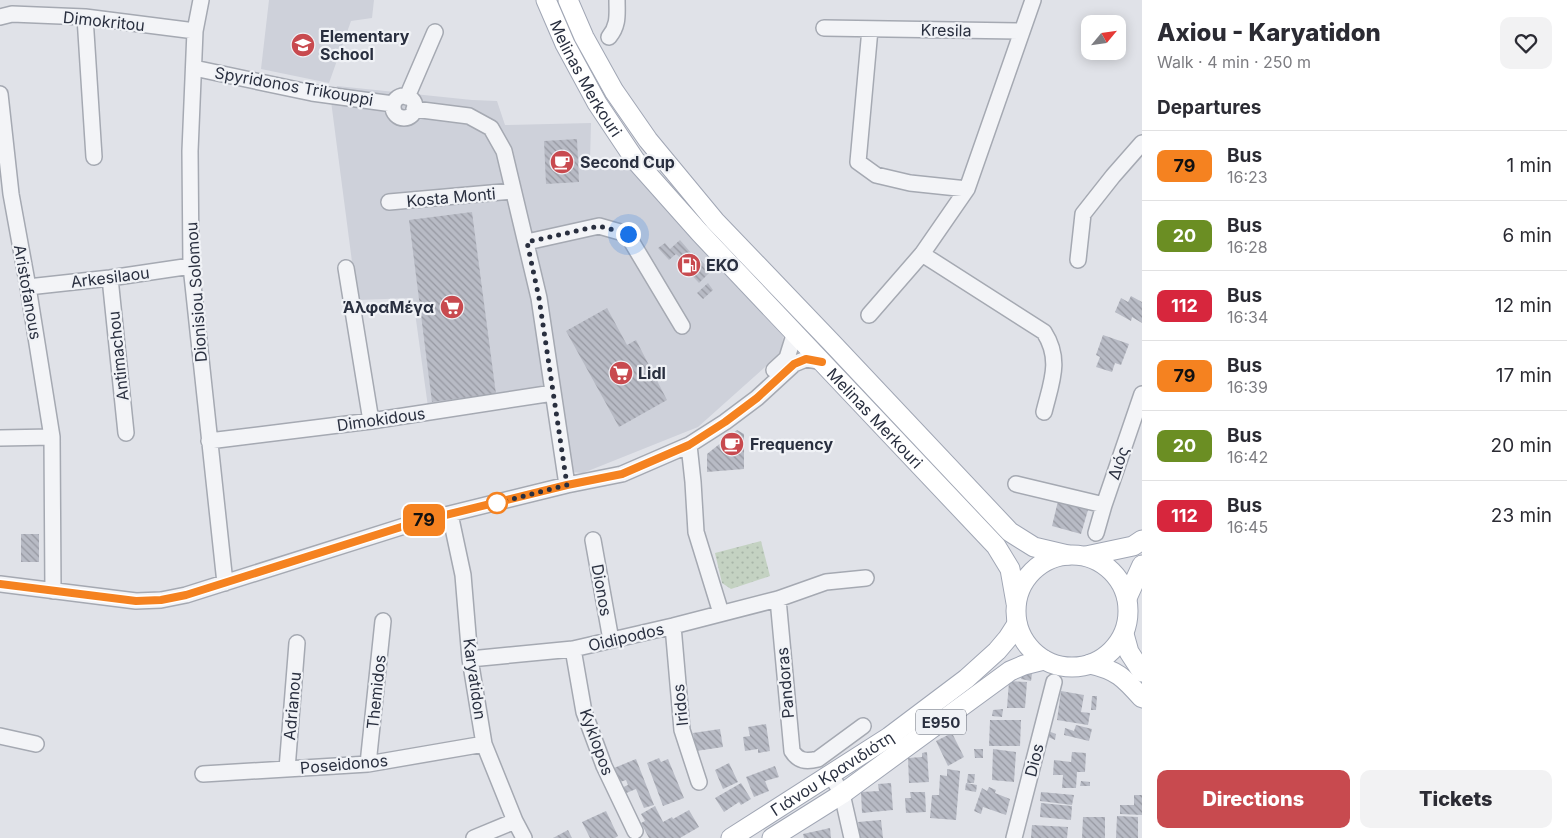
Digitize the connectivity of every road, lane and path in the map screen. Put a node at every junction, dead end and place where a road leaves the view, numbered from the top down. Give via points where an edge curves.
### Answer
1 (201, 0) edge
2 (546, 0) edge
3 (568, 0) edge
4 (617, 0) edge
5 (1033, 0) edge
6 (6, 16) edge
7 (85, 17) junction
8 (824, 28) dead end
9 (870, 29) junction
10 (1022, 31) junction
11 (195, 32) junction
12 (435, 32) dead end
13 (610, 37) dead end
14 (194, 68) junction
15 (0, 94) edge
16 (411, 103) junction
17 (1142, 143) edge
18 (94, 157) dead end
19 (967, 189) junction
20 (513, 191) junction
21 (5, 194) edge
22 (389, 202) dead end
23 (527, 242) junction
24 (922, 254) junction
25 (1078, 260) dead end
26 (191, 266) junction
27 (346, 268) dead end
28 (110, 278) junction
29 (28, 287) junction
30 (869, 315) dead end
31 (682, 326) dead end
32 (796, 332) junction
33 (822, 362) junction
34 (553, 393) junction
35 (1142, 394) edge
36 (1044, 412) dead end
37 (371, 421) junction
38 (126, 433) dead end
39 (52, 437) junction
40 (0, 438) edge
41 (209, 440) junction
42 (689, 445) junction
43 (1016, 484) dead end
44 (567, 485) junction
45 (1104, 505) junction
46 (450, 514) junction
47 (1096, 533) dead end
48 (592, 540) dead end
49 (1142, 540) edge
50 (1077, 555) junction
51 (1142, 565) edge
52 (866, 578) dead end
53 (225, 583) junction
54 (0, 584) edge
55 (53, 590) junction
56 (1127, 598) junction
57 (778, 599) junction
58 (1016, 603) junction
59 (720, 613) junction
60 (383, 621) dead end
61 (1017, 624) junction
62 (673, 626) junction
63 (1124, 634) junction
64 (611, 640) junction
65 (297, 643) dead end
66 (573, 649) junction
67 (470, 659) junction
68 (1044, 660) junction
69 (1090, 664) junction
70 (1142, 672) edge
71 (1054, 682) dead end
72 (1142, 698) edge
73 (863, 726) dead end
74 (0, 736) edge
75 (36, 744) dead end
76 (484, 744) junction
77 (368, 764) junction
78 (287, 769) junction
79 (203, 774) dead end
80 (831, 775) junction
81 (699, 782) dead end
82 (842, 794) junction
83 (515, 821) junction
84 (635, 831) dead end
85 (474, 838) edge
86 (524, 838) edge
87 (731, 838) edge
88 (772, 838) edge
89 (852, 838) edge
90 (1014, 838) edge

1 - 11 street, Dionisiou Solomou
2 - 32 main road, Melinas Merkouri via 597,103 635,160
3 - 50 main road, Melinas Merkouri via 614,91 648,140 714,221 1010,532 1034,547
4 - 13 street via 615,30
5 - 10 street
6 - 7 street, Dimokritou
7 - 11 street, Dimokritou
7 - 18 street
8 - 9 street, Kresila
9 - 10 street, Kresila
9 - 19 street via 858,162 876,174 910,183
10 - 19 street
11 - 14 street, Dionisiou Solomou
12 - 16 street
14 - 16 street, Spyridonos Trikouppi via 312,93 393,104 396,114 402,118 409,116
14 - 26 street, Dionisiou Solomou via 190,151
15 - 21 street, Aristofanous
16 - 20 street, Kosta Monti via 470,116 490,128 504,151
17 - 25 street via 1083,214
19 - 24 street
20 - 22 street, Kosta Monti
20 - 23 street, Kosta Monti
21 - 29 street, Aristofanous
23 - 31 street via 599,226 628,234
23 - 34 street, Kosta Monti
24 - 30 street
24 - 36 street via 1044,332 1054,353
26 - 28 street, Arkesilaou
26 - 41 street, Dionisiou Solomou
27 - 37 street
28 - 29 street, Arkesilaou
28 - 38 street, Antimachou
29 - 39 street, Aristofanous
32 - 33 main road, Melinas Merkouri
32 - 42 street via 787,358
33 - 42 street via 806,359 794,364 757,398
33 - 58 main road, Melinas Merkouri via 996,546 1010,569
34 - 37 street, Dimokidous
34 - 44 street, Kosta Monti
35 - 45 street, Διός
37 - 41 street, Dimokidous
39 - 40 street
39 - 55 street, Aristofanous
41 - 53 street, Dionisiou Solomou
42 - 44 street via 622,474
42 - 59 street via 696,532
43 - 45 street
44 - 46 street
45 - 47 street, Διός
46 - 53 street via 384,531
46 - 67 street, Karyatidon via 463,575
48 - 64 street, Dionos
49 - 50 main road via 1133,546
50 - 56 main road via 1100,562 1112,571
50 - 58 main road via 1050,559 1034,569 1022,585
51 - 56 main road
52 - 57 street, Oidipodos via 826,582
53 - 55 street via 161,600 136,601
54 - 55 street
56 - 63 main road
57 - 59 street, Oidipodos
57 - 73 street, Pandoras via 792,751 796,757 804,761 818,759
58 - 61 main road
59 - 62 street, Oidipodos
60 - 77 street, Themidos
61 - 68 main road via 1022,638
61 - 80 main road, Γιάνου Κρανιδιότη / E950 via 997,651 966,678 889,737
62 - 64 street, Oidipodos
62 - 81 street, Iridos via 682,730
63 - 69 main road via 1113,650
63 - 70 main road via 1129,652
64 - 66 street, Oidipodos
65 - 78 street, Adrianou
66 - 67 street, Oidipodos
66 - 84 street, Kyklopos via 584,712 604,766
67 - 76 street, Karyatidon
68 - 69 main road via 1061,667
68 - 82 main road, Γιάνου Κρανιδιότη / E950 via 1010,671
69 - 72 main road via 1119,674
71 - 90 street, Dios
74 - 75 street
76 - 77 street, Poseidonos
76 - 83 street, Karyatidon
77 - 78 street, Poseidonos
78 - 79 street, Poseidonos
80 - 82 street
80 - 87 main road, Γιάνου Κρανιδιότη / E950
82 - 88 main road, Γιάνου Κρανιδιότη / E950
82 - 89 street
83 - 85 street
83 - 86 street, Karyatidon

